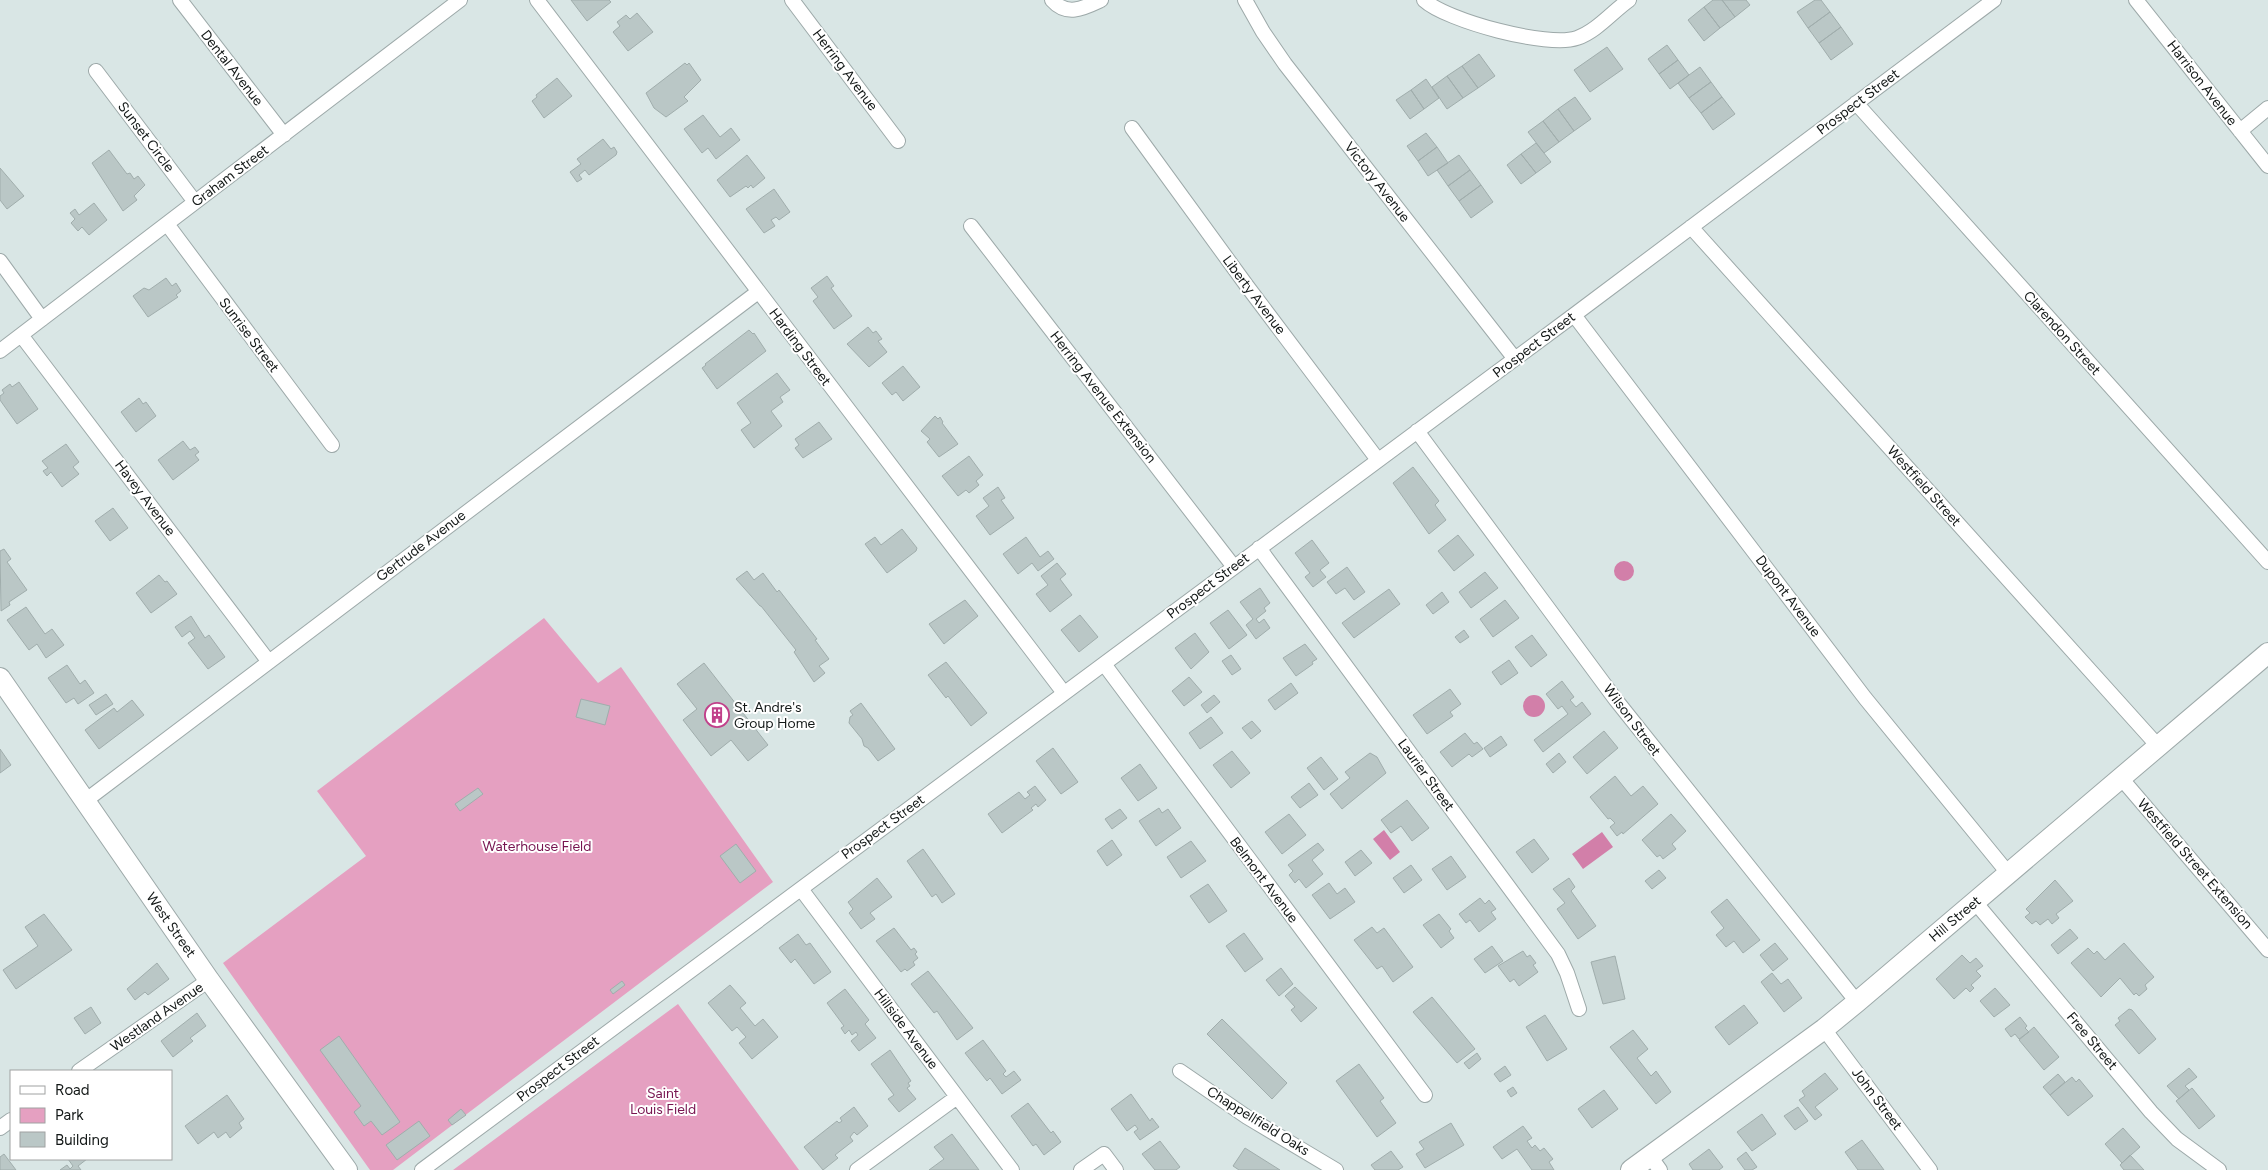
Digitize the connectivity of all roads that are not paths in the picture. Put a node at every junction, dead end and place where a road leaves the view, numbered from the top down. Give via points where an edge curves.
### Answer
1 (180, 0) edge
2 (460, 0) edge
3 (537, 0) edge
4 (792, 0) edge
5 (1052, 0) edge
6 (1101, 0) edge
7 (1245, 0) edge
8 (1424, 0) edge
9 (1994, 0) edge
10 (2136, 0) edge
11 (1624, 2) edge
12 (96, 71) dead end
13 (1856, 104) junction
14 (2268, 108) edge
15 (1132, 128) dead end
16 (2240, 131) junction
17 (284, 135) junction
18 (898, 141) dead end
19 (2268, 166) edge
20 (195, 202) junction
21 (166, 224) junction
22 (971, 226) dead end
23 (1691, 227) junction
24 (0, 261) edge
25 (758, 292) junction
26 (1574, 315) junction
27 (42, 319) junction
28 (21, 335) junction
29 (0, 351) edge
30 (1515, 359) junction
31 (1417, 431) junction
32 (332, 445) dead end
33 (1378, 460) junction
34 (1259, 548) junction
35 (2268, 562) edge
36 (1234, 567) junction
37 (2268, 654) edge
38 (269, 662) junction
39 (1104, 664) junction
40 (0, 678) edge
41 (1064, 693) junction
42 (2158, 746) junction
43 (2121, 778) junction
44 (85, 801) junction
45 (2008, 873) junction
46 (801, 888) junction
47 (1975, 902) junction
48 (2268, 950) edge
49 (209, 980) junction
50 (1857, 1002) junction
51 (1579, 1010) dead end
52 (1824, 1029) junction
53 (80, 1070) edge
54 (1180, 1071) dead end
55 (1425, 1096) dead end
56 (957, 1097) junction
57 (1655, 1163) edge
58 (347, 1170) edge
59 (422, 1170) edge
60 (857, 1170) edge
61 (1012, 1170) edge
62 (1081, 1170) edge
63 (1116, 1170) edge
64 (1336, 1170) edge
65 (1631, 1170) edge
66 (1930, 1170) edge
67 (2219, 1170) edge

1 - 17 street, Dental Avenue
2 - 17 street, Graham Street
3 - 25 street, Harding Street
4 - 18 street, Herring Avenue
5 - 6 street via 1060,7 1075,10
7 - 30 street, Victory Avenue via 1285,64
8 - 11 street via 1456,17 1535,39 1552,40 1577,38 1591,32
9 - 13 street, Prospect Street
10 - 16 street, Harrison Avenue
12 - 20 street, Sunset Circle
13 - 23 street, Prospect Street
13 - 35 street, Clarendon Street
14 - 16 street
15 - 33 street, Liberty Avenue
16 - 19 street, Harrison Avenue
17 - 20 street, Graham Street
20 - 21 street, Graham Street
21 - 27 street, Graham Street
21 - 32 street, Sunrise Street
22 - 36 street, Herring Avenue Extension
23 - 26 street, Prospect Street
23 - 42 street, Westfield Street
24 - 27 street
25 - 38 street, Gertrude Avenue
25 - 41 street, Harding Street
26 - 30 street, Prospect Street
26 - 45 street, Dupont Avenue via 1865,698
27 - 28 street, Graham Street
28 - 29 street, Graham Street
28 - 38 street, Havey Avenue
30 - 31 street, Prospect Street
31 - 33 street, Prospect Street
31 - 50 street, Wilson Street via 1627,715
33 - 34 street, Prospect Street
34 - 36 street, Prospect Street
34 - 51 street, Laurier Street via 1558,954
36 - 39 street, Prospect Street
37 - 42 street, Hill Street
38 - 44 street, Gertrude Avenue
39 - 41 street, Prospect Street
39 - 55 street, Belmont Avenue
40 - 44 street, West Street
41 - 46 street, Prospect Street
42 - 43 street, Hill Street
43 - 45 street, Hill Street
43 - 48 street, Westfield Street Extension
44 - 49 street, West Street
45 - 47 street, Hill Street
46 - 56 street, Hillside Avenue
46 - 59 street, Prospect Street
47 - 50 street, Hill Street
47 - 67 street, Free Street via 2151,1112 2178,1139
49 - 53 street, Westland Avenue
49 - 58 street, West Street
50 - 52 street, Hill Street
52 - 57 street, Hill Street
52 - 66 street, John Street
54 - 64 street, Chappellfield Oaks via 1247,1117
56 - 60 street
56 - 61 street, Hillside Avenue
57 - 65 street, Hill Street
62 - 63 street via 1104,1154

